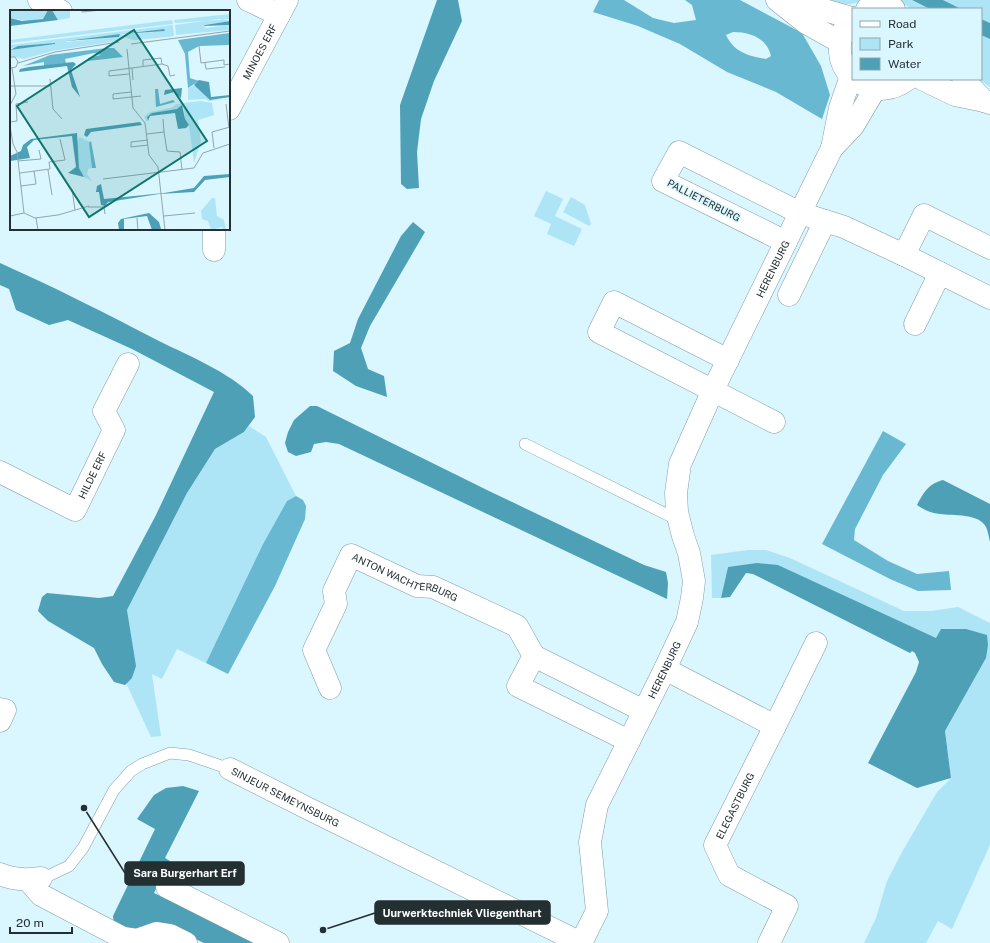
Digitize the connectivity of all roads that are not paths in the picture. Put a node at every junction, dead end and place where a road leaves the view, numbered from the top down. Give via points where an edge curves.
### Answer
1 (39, 0) edge
2 (248, 0) edge
3 (778, 0) edge
4 (789, 0) edge
5 (283, 8) edge
6 (872, 8) edge
7 (886, 8) edge
8 (59, 10) edge
9 (852, 18) edge
10 (852, 19) edge
11 (840, 42) junction
12 (852, 77) edge
13 (852, 80) edge
14 (856, 80) edge
15 (907, 80) edge
16 (924, 80) edge
17 (964, 80) edge
18 (875, 89) junction
19 (987, 102) edge
20 (230, 107) edge
21 (832, 148) junction
22 (800, 213) junction
23 (825, 221) junction
24 (786, 242) junction
25 (990, 248) edge
26 (904, 255) junction
27 (940, 273) junction
28 (789, 295) dead end
29 (990, 298) edge
30 (915, 324) dead end
31 (728, 360) junction
32 (128, 364) dead end
33 (713, 390) junction
34 (774, 422) dead end
35 (525, 444) dead end
36 (0, 472) edge
37 (679, 520) junction
38 (816, 643) dead end
39 (534, 656) junction
40 (665, 670) junction
41 (330, 688) dead end
42 (644, 711) junction
43 (775, 726) junction
44 (629, 741) junction
45 (230, 769) joint
46 (0, 874) edge
47 (34, 879) junction
48 (167, 887) dead end
49 (122, 940) edge
50 (186, 943) edge
51 (278, 943) edge
52 (581, 943) edge
53 (769, 943) edge

1 - 8 street
2 - 5 street, MINOES ERF
3 - 11 street via 806,23
4 - 9 street
5 - 20 street, MINOES ERF
6 - 7 street
10 - 11 street via 844,29
11 - 12 street via 841,57
13 - 21 street, HERENBURG via 840,108
14 - 18 street
15 - 18 street via 892,88
16 - 19 street via 955,95
17 - 19 street
18 - 21 street, HERENBURG via 853,126
21 - 22 street, HERENBURG
22 - 23 street
22 - 24 street, HERENBURG
22 - 24 street, PALLIETERBURG via 679,152 663,181
23 - 26 street
23 - 28 street
24 - 31 street, HERENBURG
25 - 26 street via 924,215
26 - 27 street
27 - 29 street
27 - 30 street
31 - 33 street, HERENBURG
31 - 33 street via 614,302 599,332
32 - 36 street, HILDE ERF via 104,411 114,430 75,510
33 - 34 street
33 - 37 street, HERENBURG via 680,464 676,493
35 - 37 lane
37 - 40 street, HERENBURG via 694,581 687,622
38 - 43 street, ELEGASTBURG
39 - 41 street, ANTON WACHTERBURG via 517,626 433,587 418,586 351,555 334,591 336,604 314,650
39 - 42 street
39 - 44 street via 518,686
40 - 42 street, HERENBURG
40 - 43 street
42 - 44 street, HERENBURG
43 - 53 street, ELEGASTBURG via 715,845 729,875 787,906
44 - 52 street, HERENBURG via 597,805 590,842 597,910
45 - 47 lane, SINJEUR SEMEYNSBURG via 189,755 170,753 142,764 131,771 114,790 83,848 69,866 48,876
45 - 52 street, SINJEUR SEMEYNSBURG
46 - 47 street, SINJEUR SEMEYNSBURG via 6,877
47 - 49 street via 41,895
48 - 51 street
49 - 50 street via 137,940 157,933 170,935

